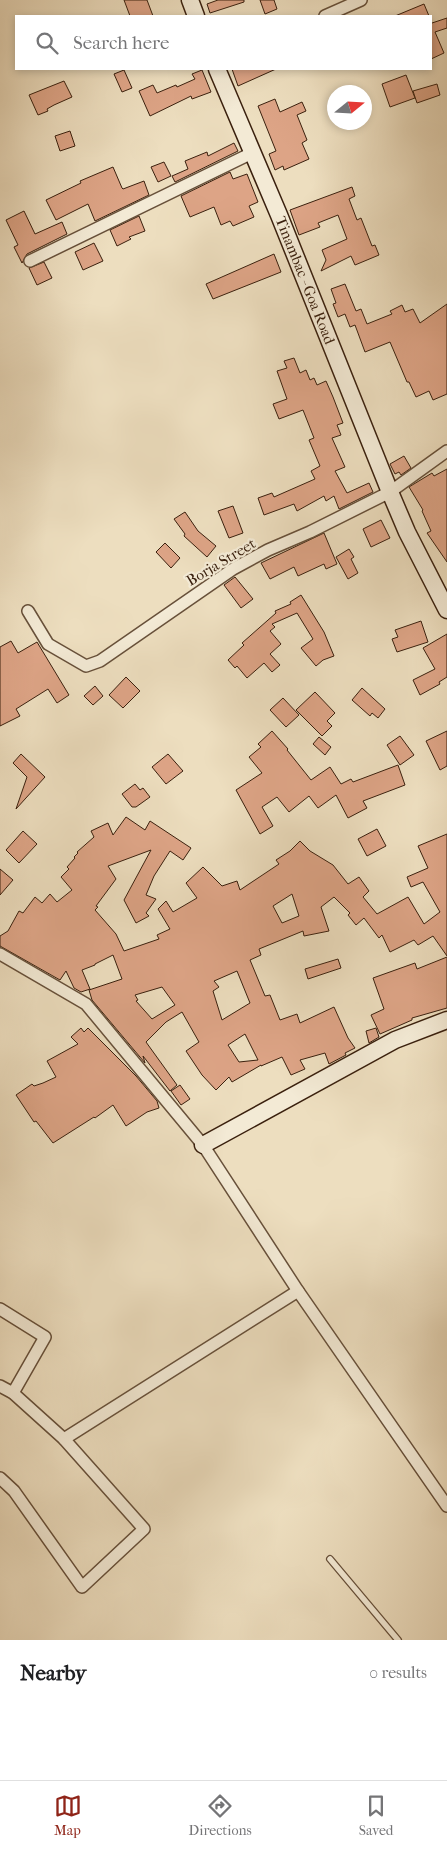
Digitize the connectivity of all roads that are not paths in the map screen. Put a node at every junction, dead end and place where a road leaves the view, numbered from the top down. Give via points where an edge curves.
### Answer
1 (190, 0) edge
2 (361, 0) edge
3 (196, 15) edge
4 (327, 15) edge
5 (217, 70) edge
6 (252, 153) junction
7 (30, 261) dead end
8 (447, 451) edge
9 (390, 492) junction
10 (447, 610) edge
11 (28, 611) dead end
12 (0, 954) edge
13 (447, 1020) edge
14 (203, 1145) junction
15 (298, 1291) junction
16 (0, 1309) edge
17 (0, 1386) edge
18 (13, 1394) junction
19 (64, 1439) junction
20 (0, 1478) edge
21 (447, 1506) edge
22 (330, 1559) dead end
23 (398, 1640) edge

1 - 3 main road
2 - 4 street
5 - 6 main road, Tinambac - Goa Road
6 - 7 street
6 - 9 main road, Tinambac - Goa Road
8 - 9 street, Borja Street
9 - 10 main road, Tinambac - Goa Road
9 - 11 street, Borja Street via 233,569 100,661 86,666 48,644
12 - 14 street via 86,1004
13 - 14 main road via 396,1040
14 - 15 street
15 - 19 street
15 - 21 street
16 - 18 street via 44,1337
17 - 18 street
18 - 19 street
19 - 20 street via 144,1530 82,1587 14,1491
22 - 23 lane

